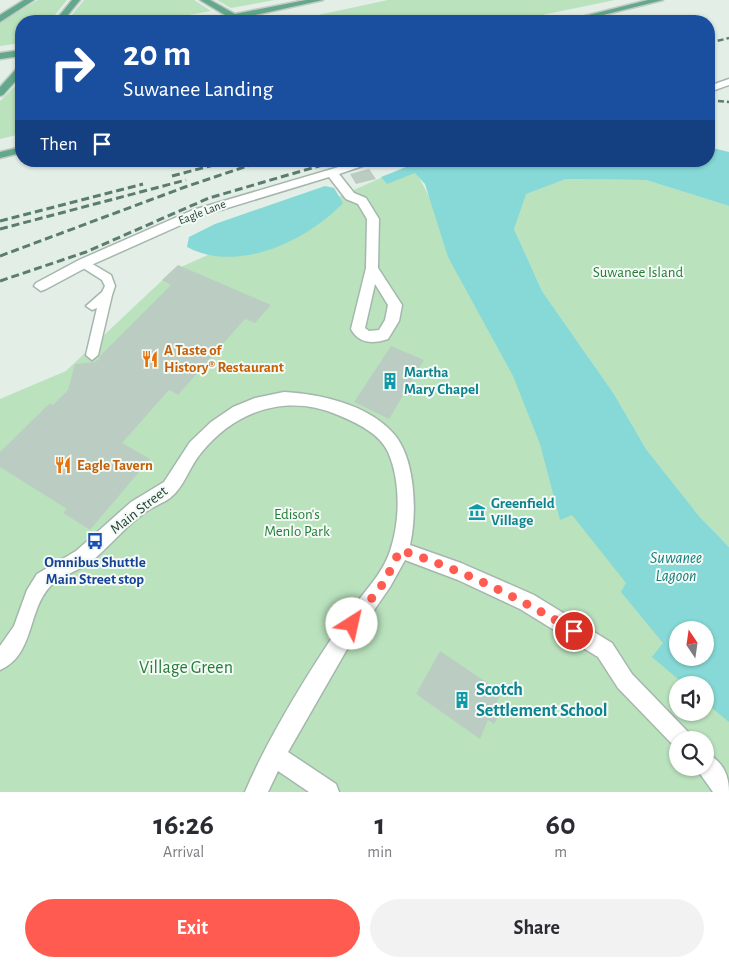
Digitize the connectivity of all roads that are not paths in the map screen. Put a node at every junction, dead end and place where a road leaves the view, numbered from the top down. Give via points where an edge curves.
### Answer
1 (30, 0) edge
2 (76, 0) edge
3 (204, 0) edge
4 (320, 0) edge
5 (659, 0) edge
6 (64, 15) edge
7 (230, 15) edge
8 (244, 15) edge
9 (595, 15) edge
10 (0, 19) edge
11 (15, 54) edge
12 (0, 56) edge
13 (15, 76) edge
14 (729, 82) edge
15 (715, 87) edge
16 (0, 93) edge
17 (15, 151) edge
18 (0, 155) edge
19 (350, 167) edge
20 (331, 172) junction
21 (84, 263) junction
22 (372, 268) junction
23 (41, 286) dead end
24 (106, 295) junction
25 (92, 306) dead end
26 (92, 355) dead end
27 (400, 550) junction
28 (0, 660) edge
29 (673, 731) edge
30 (275, 756) junction
31 (714, 773) edge
32 (256, 792) edge
33 (328, 792) edge
34 (725, 792) edge

1 - 10 main road
2 - 6 main road
3 - 7 main road
4 - 8 main road
5 - 9 main road
11 - 12 main road
13 - 16 main road
14 - 15 street
17 - 18 main road
19 - 20 street, Eagle Lane
20 - 21 street, Eagle Lane via 197,213
20 - 22 street via 350,196 362,201 373,219
21 - 23 street, Eagle Lane
21 - 24 lane via 107,278 110,286
22 - 22 street via 358,329 366,337 384,335 396,305
24 - 25 lane
24 - 26 lane
27 - 28 street, Main Street via 406,520 404,493 396,453 384,433 357,415 316,400 300,398 254,403 223,420 195,448 166,491 138,508 83,556 40,582 17,640
27 - 29 street via 461,572 527,602 605,650 625,681
27 - 30 street, Main Street via 385,581 352,624
30 - 32 street, Main Street
30 - 33 street
31 - 34 street

